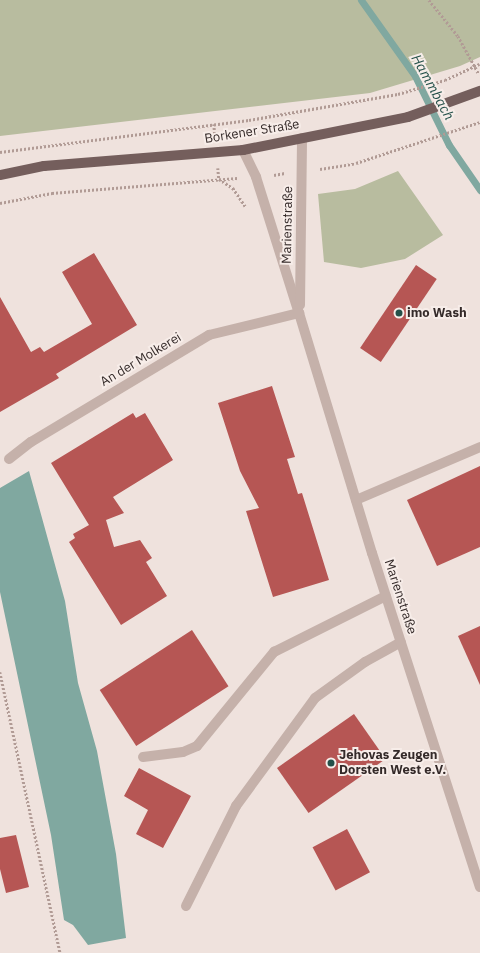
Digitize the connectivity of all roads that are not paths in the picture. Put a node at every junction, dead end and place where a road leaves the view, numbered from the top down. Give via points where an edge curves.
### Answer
1 (480, 92) edge
2 (302, 138) junction
3 (243, 150) junction
4 (0, 175) edge
5 (300, 313) junction
6 (480, 447) edge
7 (9, 459) dead end
8 (356, 500) junction
9 (386, 596) junction
10 (401, 642) junction
11 (143, 757) dead end
12 (480, 887) edge
13 (186, 906) dead end

1 - 2 main road, Borkener Straße via 408,117
2 - 3 main road, Borkener Straße
2 - 5 street, Marienstraße
3 - 4 main road, Borkener Straße via 44,166
3 - 5 street, Marienstraße via 256,177
5 - 7 street, An der Molkerei via 209,335 30,442
5 - 8 street, Marienstraße
6 - 8 street
8 - 9 street, Marienstraße
9 - 10 street, Marienstraße
9 - 11 street via 274,652 197,746 183,752
10 - 12 street, Marienstraße
10 - 13 street via 365,662 315,698 236,806

